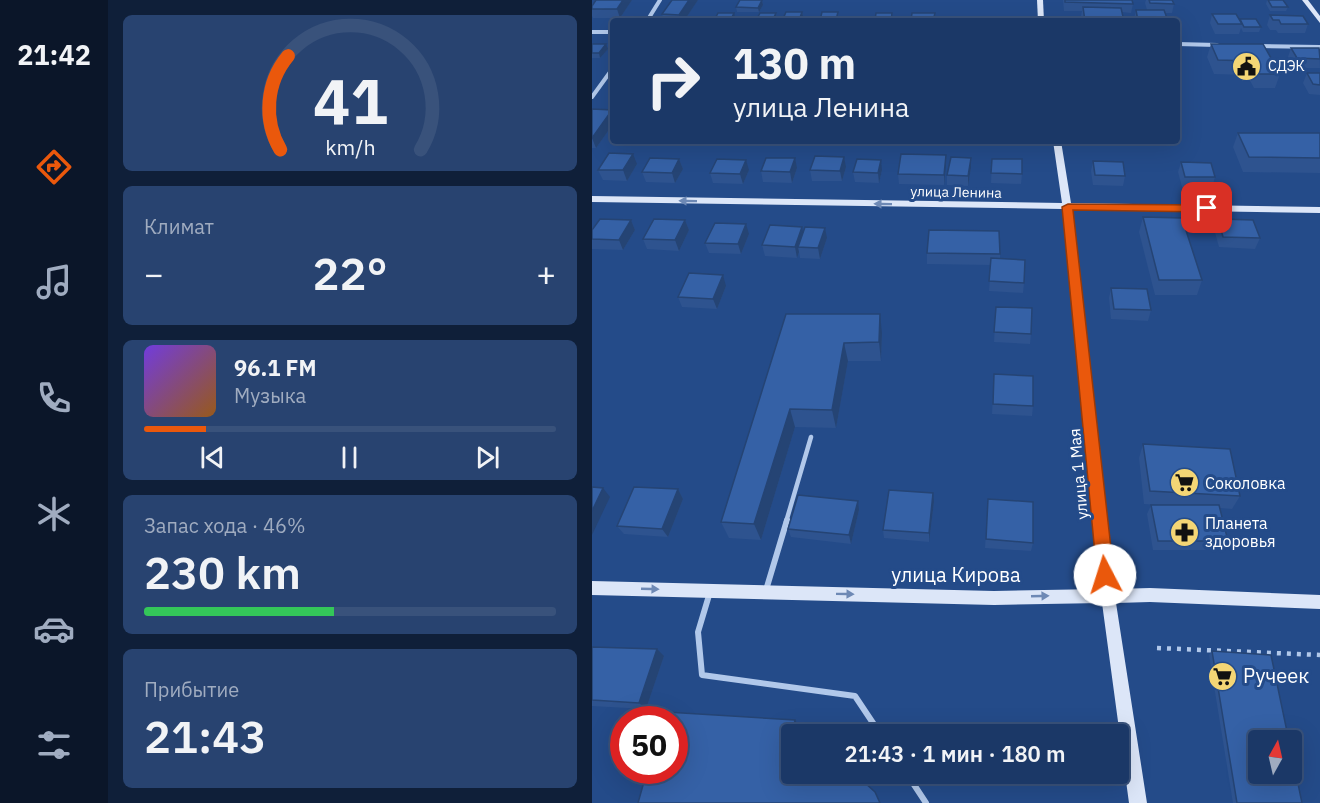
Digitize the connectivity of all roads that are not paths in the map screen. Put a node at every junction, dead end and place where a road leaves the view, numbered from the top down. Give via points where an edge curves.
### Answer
1 (660, 0) edge
2 (1039, 0) edge
3 (1305, 0) edge
4 (649, 18) edge
5 (1041, 18) edge
6 (1320, 21) edge
7 (592, 32) edge
8 (610, 32) edge
9 (1180, 44) edge
10 (1225, 45) edge
11 (1248, 45) edge
12 (1320, 47) edge
13 (610, 72) edge
14 (592, 97) edge
15 (1058, 144) edge
16 (592, 199) edge
17 (1068, 207) junction
18 (1320, 210) edge
19 (811, 437) dead end
20 (592, 588) edge
21 (710, 591) junction
22 (766, 592) junction
23 (1108, 596) junction
24 (1320, 602) edge
25 (874, 724) edge
26 (914, 784) edge
27 (926, 803) edge
28 (1138, 803) edge

1 - 4 street
2 - 5 main road
3 - 6 main road
7 - 8 street
9 - 10 street
11 - 12 street
13 - 14 street
15 - 17 main road, улица 1 Мая
17 -> 16 main road, улица Ленина
17 - 18 main road, улица Ленина
17 - 23 main road, улица 1 Мая
19 - 22 lane
20 -> 21 main road, улица Кирова
21 - 22 main road, улица Кирова
21 - 25 lane via 698,632 702,675 855,696
22 -> 23 main road, улица Кирова via 994,598
23 - 24 main road, улица Кирова
23 - 28 main road, улица 1 Мая
26 - 27 lane

